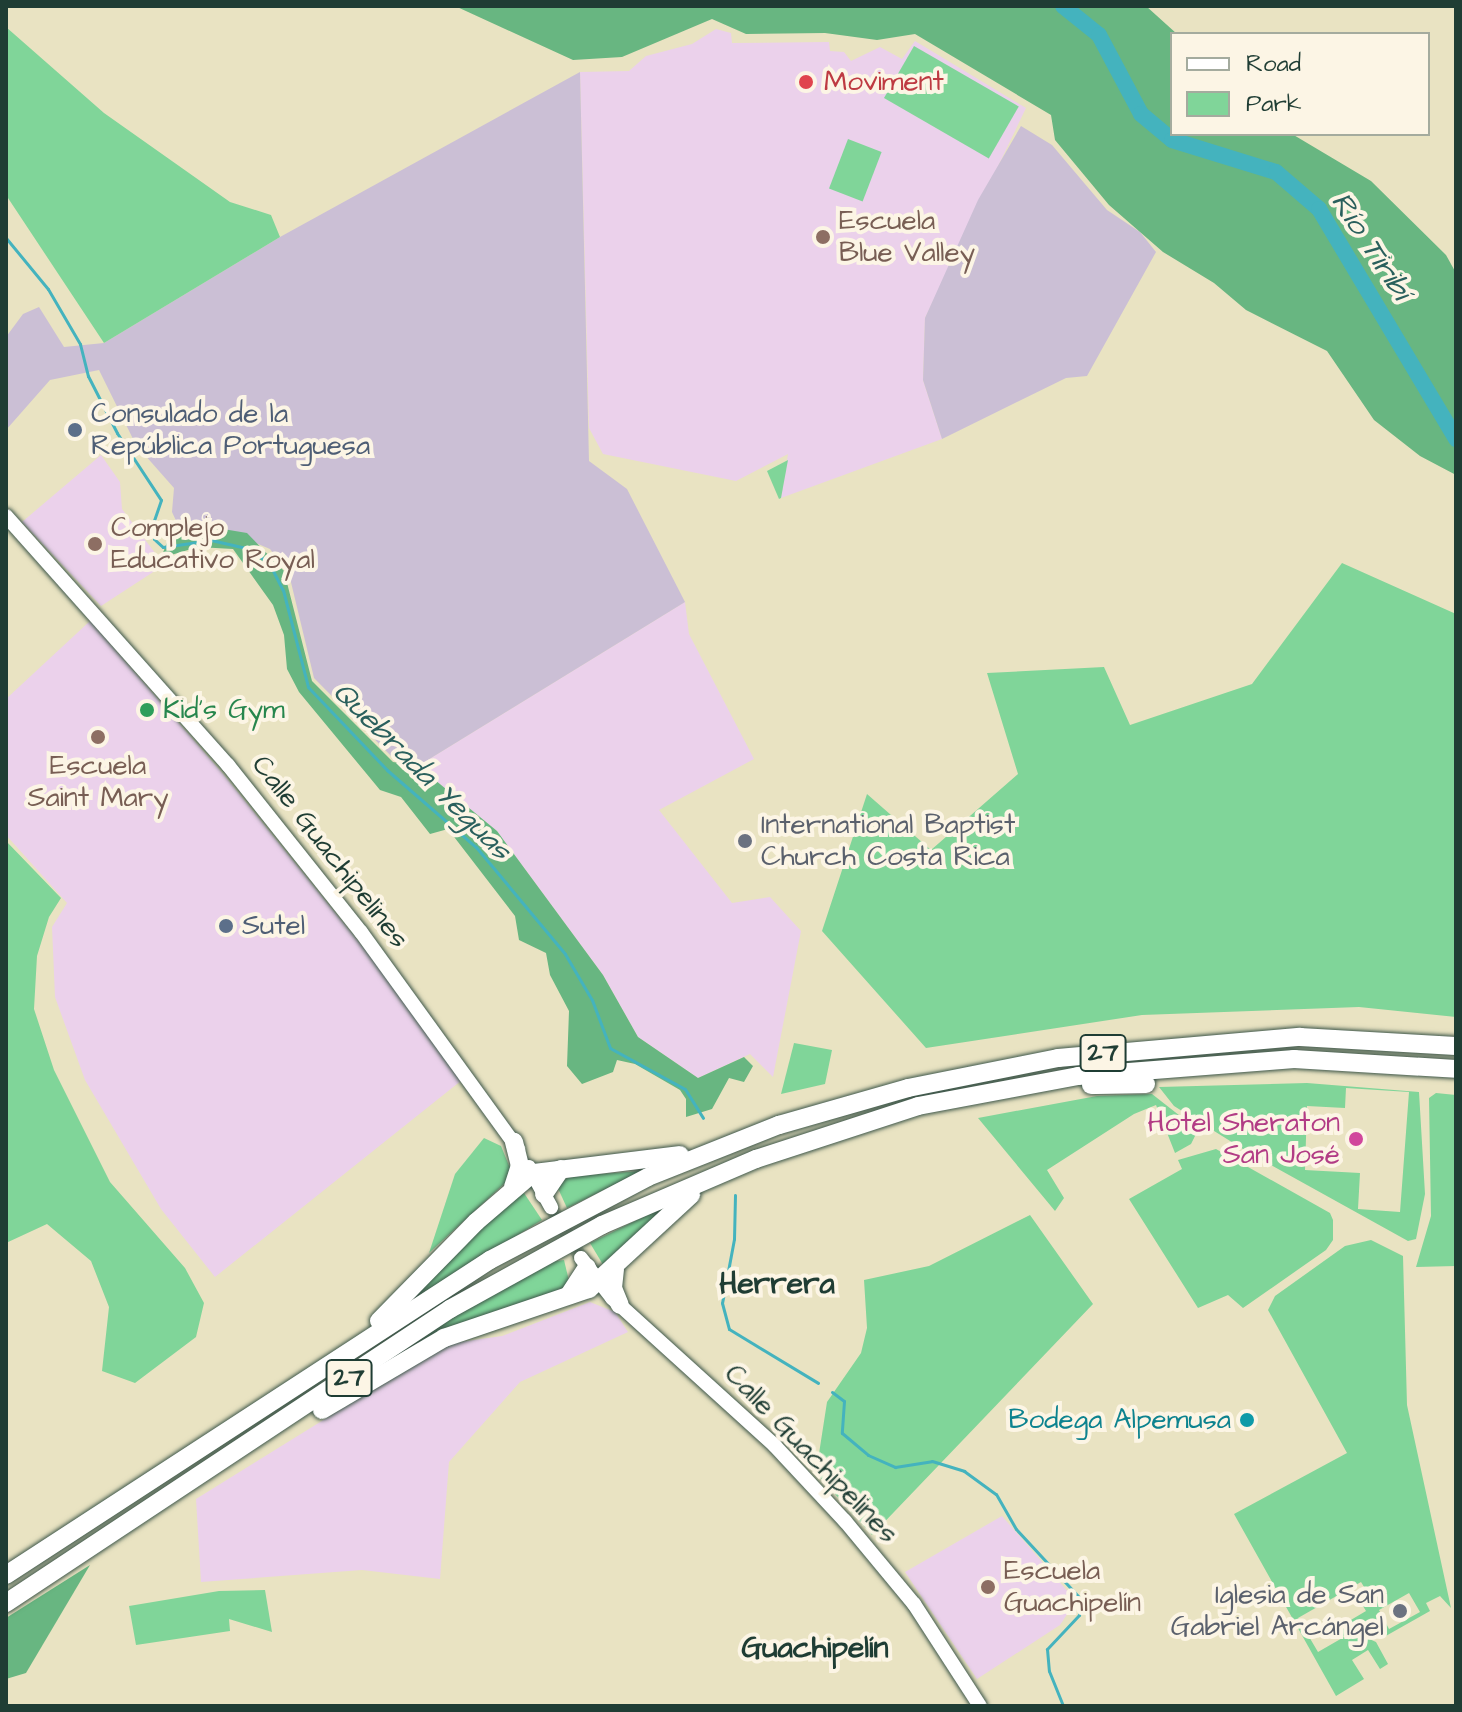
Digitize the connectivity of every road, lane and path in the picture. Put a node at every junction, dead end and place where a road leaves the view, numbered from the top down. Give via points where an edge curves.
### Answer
1 (6, 516) edge
2 (1456, 1046) edge
3 (1456, 1069) edge
4 (1146, 1084) dead end
5 (996, 1089) junction
6 (760, 1133) junction
7 (514, 1142) junction
8 (756, 1159) junction
9 (561, 1169) junction
10 (533, 1173) junction
11 (512, 1190) junction
12 (548, 1201) joint
13 (584, 1262) joint
14 (615, 1269) junction
15 (599, 1283) junction
16 (567, 1297) junction
17 (620, 1305) junction
18 (293, 1387) junction
19 (152, 1510) junction
20 (6, 1575) edge
21 (6, 1603) edge
22 (980, 1706) edge

1 - 7 street, Calle Guachipelines via 237,775 361,932
2 - 6 highway, 27 via 1300,1037 1058,1058 893,1092
3 - 5 highway, 27 via 1341,1059 1238,1061
4 - 5 highway
5 - 8 highway, 27 via 907,1109
6 - 9 highway via 664,1159
6 - 18 highway, 27 via 648,1177 502,1253
7 - 10 street, Calle Guachipelines
7 - 11 highway via 520,1166
8 - 14 highway via 676,1204
8 - 19 highway, 27 via 614,1220 499,1281
9 - 10 highway
9 - 12 highway
10 - 11 highway
10 - 12 street, Calle Guachipelines
11 - 18 highway via 370,1330
13 - 15 street, Calle Guachipelines
13 - 16 highway via 580,1284
14 - 15 highway
14 - 17 highway via 613,1288
15 - 16 highway
15 - 17 street, Calle Guachipelines
16 - 19 highway via 444,1338
17 - 22 street, Calle Guachipelines via 775,1446 845,1521 914,1604
18 - 20 highway, 27
19 - 21 highway, 27

